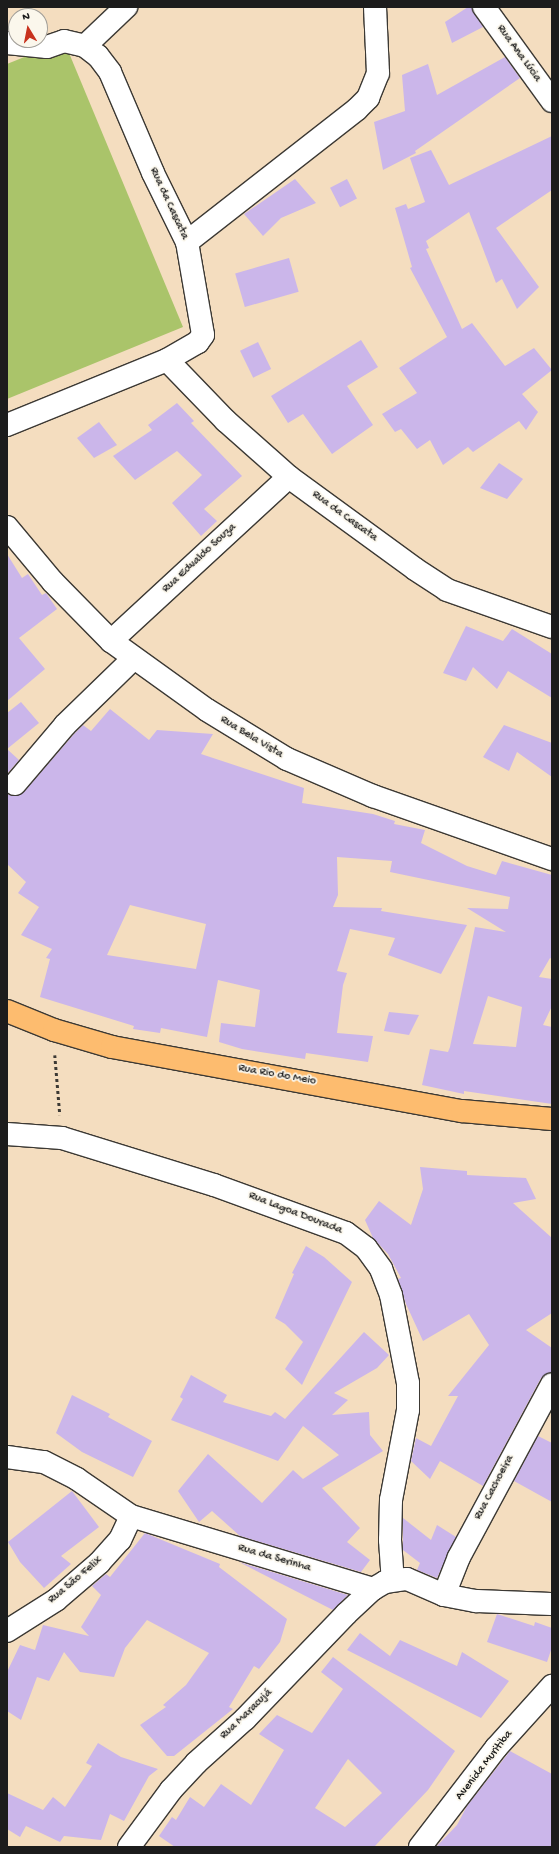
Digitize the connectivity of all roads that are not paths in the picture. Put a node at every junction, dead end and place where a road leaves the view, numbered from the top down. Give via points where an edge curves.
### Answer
1 (126, 7) edge
2 (375, 7) edge
3 (484, 7) edge
4 (7, 43) edge
5 (85, 46) junction
6 (552, 101) edge
7 (187, 242) junction
8 (168, 360) junction
9 (7, 425) edge
10 (289, 477) junction
11 (7, 527) edge
12 (552, 627) edge
13 (111, 641) junction
14 (134, 658) junction
15 (15, 784) dead end
16 (552, 859) edge
17 (7, 1011) edge
18 (552, 1119) edge
19 (7, 1134) edge
20 (552, 1384) edge
21 (7, 1457) edge
22 (131, 1516) junction
23 (393, 1579) junction
24 (372, 1589) junction
25 (444, 1595) junction
26 (552, 1604) edge
27 (7, 1631) edge
28 (552, 1686) edge
29 (129, 1847) edge
30 (420, 1847) edge

1 - 5 street
2 - 7 street via 378,73 368,98
3 - 6 street, Rua Ana Lúcia
4 - 5 street via 46,47 64,41
5 - 7 street, Rua da Cascata via 98,56 110,72 153,173
7 - 8 street, Rua da Cascata via 203,335 198,342
8 - 9 street, Rua da Cascata
8 - 10 street, Rua da Cascata via 226,421
10 - 12 street, Rua da Cascata via 447,590
10 - 13 street, Rua Edvaldo Souza
11 - 13 street, Rua Bela Vista via 53,582
13 - 14 street, Rua Bela Vista
14 - 15 street via 65,725
14 - 16 street, Rua Bela Vista via 207,710 287,759 373,796
17 - 18 main road, Rua Rio do Meio via 54,1030 112,1047 462,1111
19 - 23 street, Rua Lagoa Dourada via 62,1138 280,1207 346,1234 366,1248 380,1269 391,1295 408,1383 408,1410 391,1500
20 - 25 street, Rua Cachoeira via 459,1557
21 - 22 street, Rua da Serinha via 44,1462 78,1479
22 - 24 street, Rua da Serinha
22 - 27 street, Rua São Felix via 120,1540 99,1563 56,1600
23 - 24 street
23 - 25 street via 407,1579
24 - 29 street, Rua Maracujá via 245,1719 196,1763 171,1790
25 - 26 street via 476,1601
28 - 30 street, Avenida Muritiba via 496,1748

